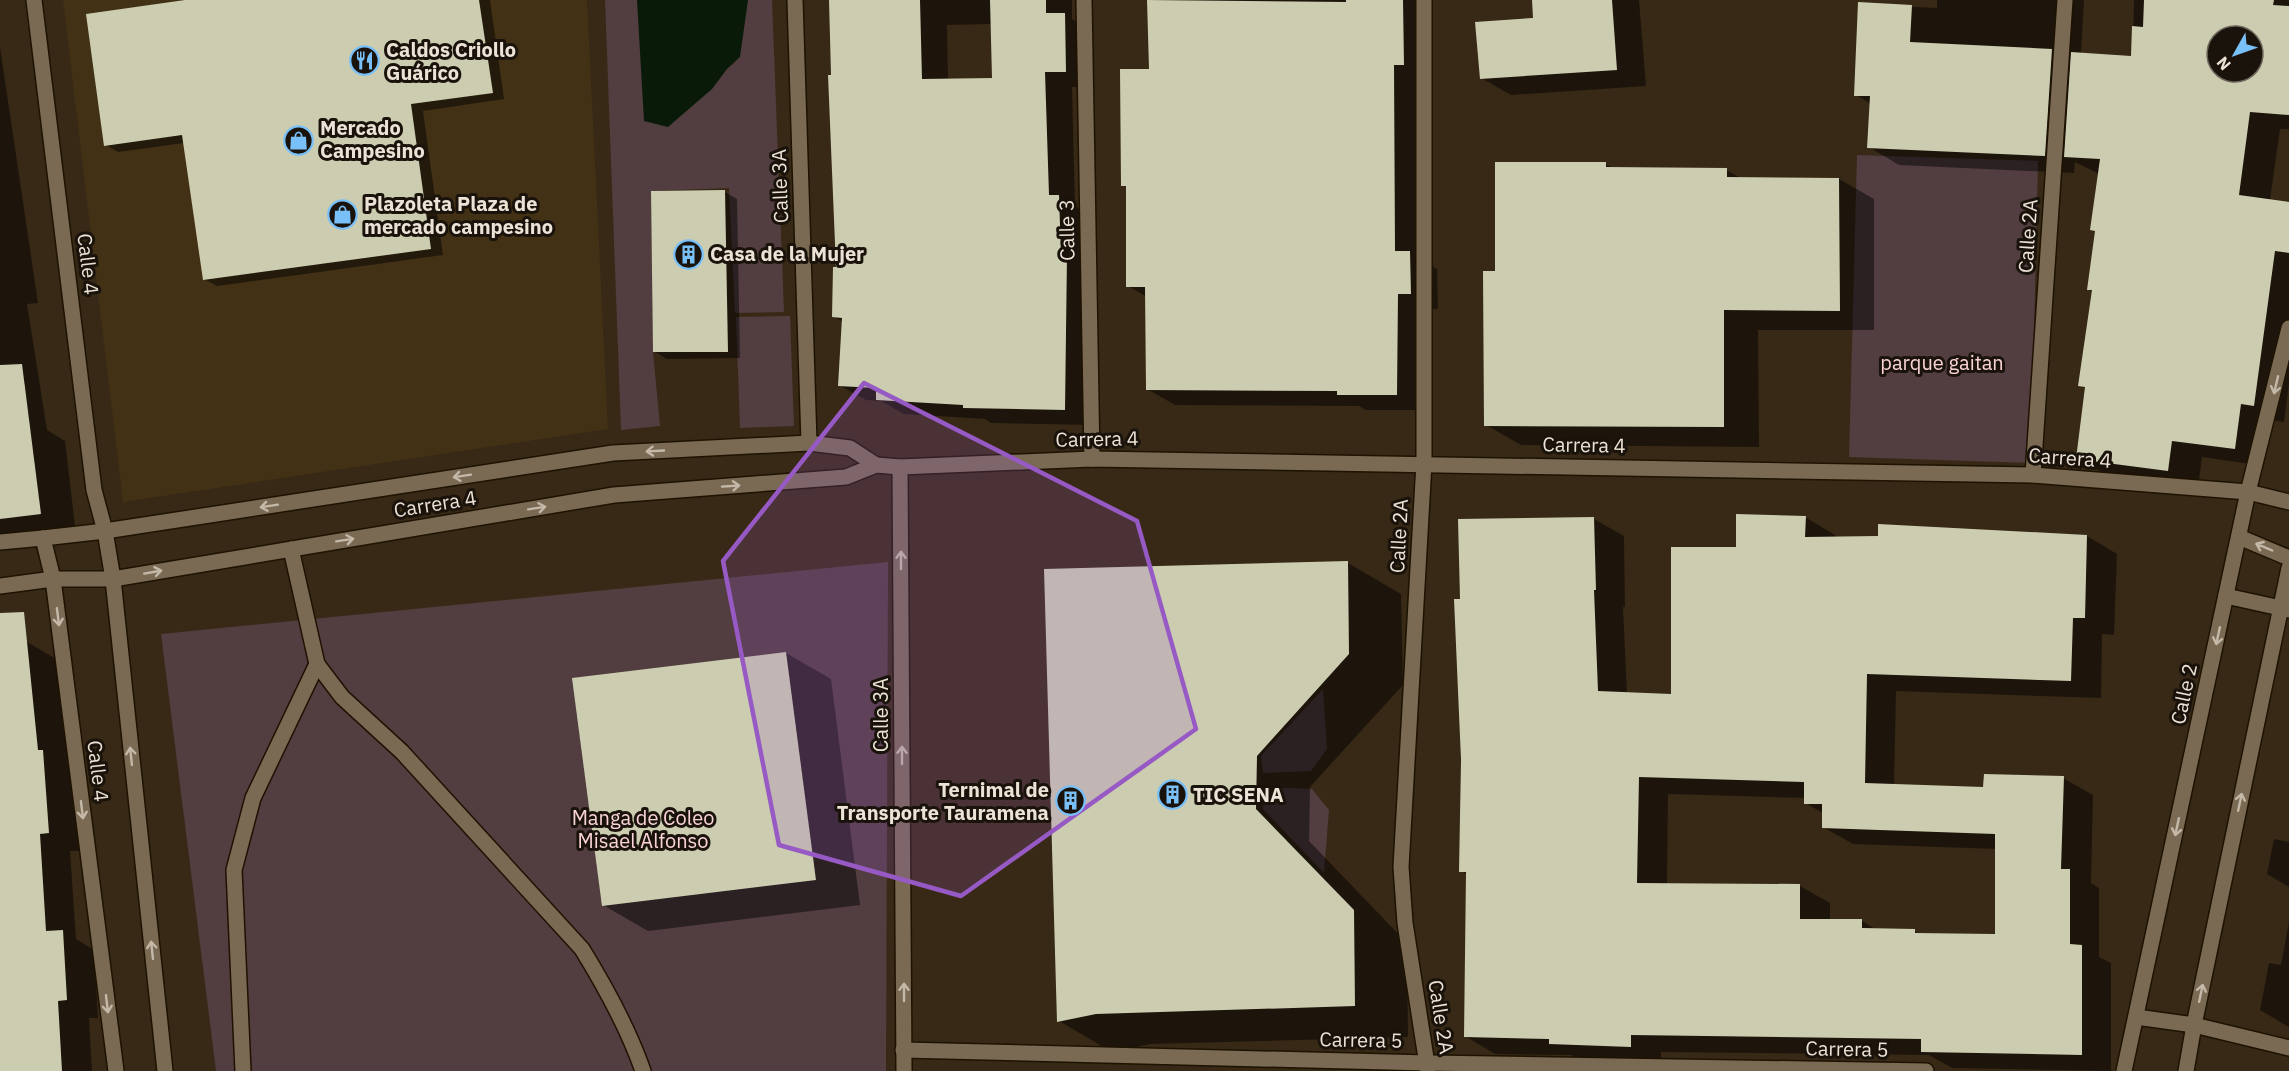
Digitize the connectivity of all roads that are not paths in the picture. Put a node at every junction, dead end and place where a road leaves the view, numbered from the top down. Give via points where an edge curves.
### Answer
1 (34, 0) edge
2 (795, 0) edge
3 (1084, 0) edge
4 (1424, 0) edge
5 (2065, 0) edge
6 (2289, 328) edge
7 (809, 444) junction
8 (1092, 459) junction
9 (1424, 463) junction
10 (876, 465) junction
11 (900, 467) junction
12 (2033, 475) junction
13 (2248, 492) junction
14 (2289, 502) edge
15 (105, 531) junction
16 (2239, 537) junction
17 (43, 538) junction
18 (0, 542) edge
19 (291, 549) junction
20 (2289, 558) edge
21 (2289, 568) edge
22 (53, 579) junction
23 (113, 579) junction
24 (0, 586) edge
25 (2226, 596) junction
26 (2285, 609) edge
27 (317, 664) junction
28 (2136, 1017) junction
29 (2194, 1025) junction
30 (2289, 1048) edge
31 (903, 1050) junction
32 (1428, 1067) edge
33 (116, 1071) edge
34 (165, 1071) edge
35 (243, 1071) edge
36 (643, 1071) edge
37 (904, 1071) edge
38 (1926, 1071) edge
39 (2124, 1071) edge
40 (2186, 1071) edge

1 - 15 street, Calle 4 via 94,490
2 - 7 street, Calle 3A
3 - 8 street, Calle 3
4 - 9 street, Calle 2A
5 - 12 street, Calle 2A
6 -> 13 street, Calle 2
7 - 10 street, Carrera 4 via 850,448
7 -> 15 street, Carrera 4 via 613,453
8 - 9 street, Carrera 4
8 - 11 street, Carrera 4
9 - 12 street, Carrera 4
9 - 32 street, Calle 2A via 1401,867 1408,946
10 - 11 street, Carrera 4
19 -> 10 street, Carrera 4 via 614,495 846,477
31 -> 11 street, Calle 3A
12 - 13 street, Carrera 4
13 - 14 street, Carrera 4
13 - 16 street, Calle 2
15 - 17 street
15 - 23 street, Calle 4
20 -> 16 street
16 - 25 street, Calle 2
17 - 18 street
17 - 22 street, Calle 4
23 -> 19 street, Carrera 4
19 - 27 street
21 - 26 street
22 - 23 street, Carrera 4
22 - 24 street, Carrera 4
22 -> 33 street, Calle 4
34 -> 23 street, Calle 4
25 - 26 street
25 -> 28 street, Calle 2
29 -> 26 street
27 - 35 street via 253,798 234,870
27 - 36 street via 342,697 402,752 582,949 618,1012
28 - 29 street
28 - 39 street, Calle 2
29 - 30 street
29 - 40 street
31 - 32 street, Carrera 5
31 - 37 street, Calle 3A
32 - 38 street, Carrera 5

